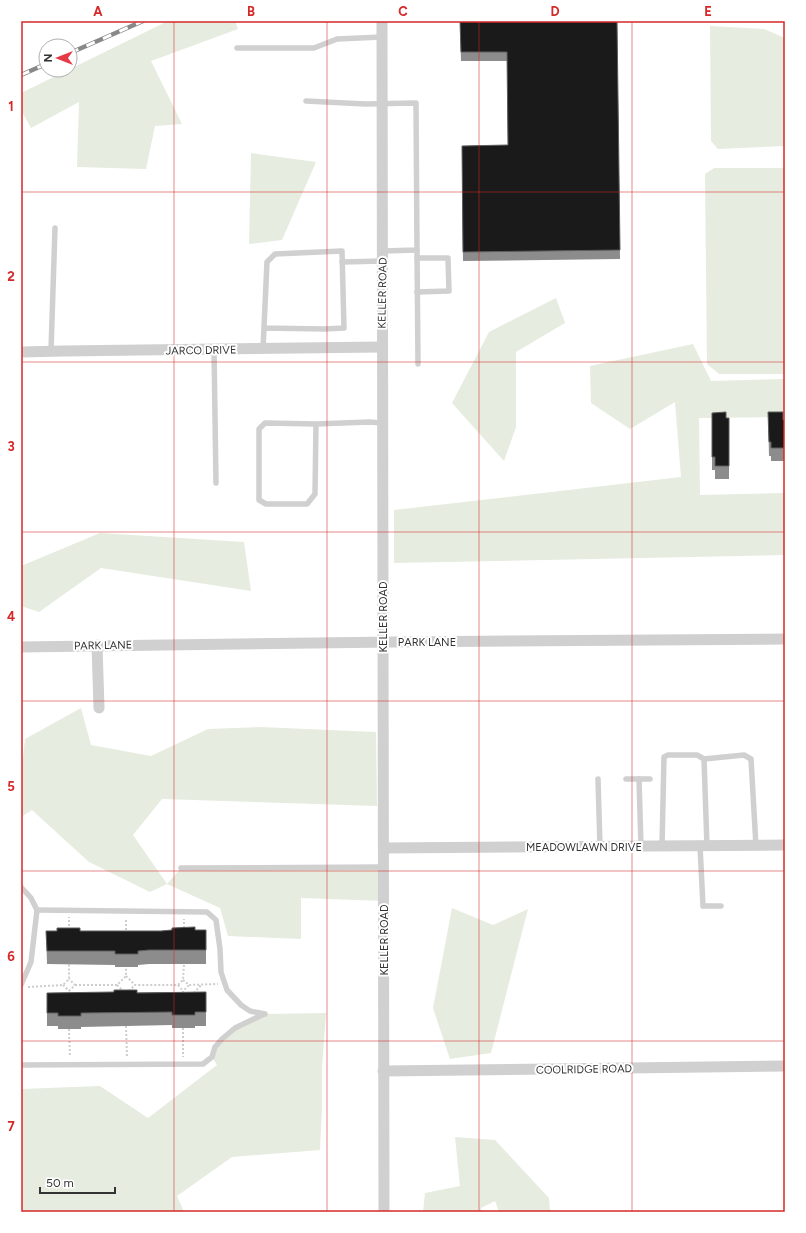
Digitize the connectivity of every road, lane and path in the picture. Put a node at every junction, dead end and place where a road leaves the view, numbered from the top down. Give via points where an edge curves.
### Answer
1 (382, 21) edge
2 (382, 37) junction
3 (237, 48) dead end
4 (306, 101) dead end
5 (382, 104) junction
6 (55, 228) dead end
7 (417, 250) junction
8 (383, 256) junction
9 (417, 258) junction
10 (342, 262) junction
11 (417, 292) junction
12 (264, 328) junction
13 (382, 347) junction
14 (214, 349) junction
15 (263, 349) junction
16 (51, 351) junction
17 (21, 352) edge
18 (418, 364) dead end
19 (382, 423) junction
20 (316, 424) junction
21 (216, 483) dead end
22 (785, 639) edge
23 (383, 642) junction
24 (97, 645) junction
25 (21, 647) edge
26 (99, 708) dead end
27 (704, 759) junction
28 (598, 779) dead end
29 (639, 779) junction
30 (650, 779) dead end
31 (626, 780) dead end
32 (785, 845) edge
33 (662, 846) junction
34 (704, 846) junction
35 (756, 846) junction
36 (600, 847) junction
37 (641, 847) junction
38 (384, 848) junction
39 (384, 867) junction
40 (181, 868) dead end
41 (21, 887) edge
42 (721, 906) dead end
43 (38, 910) junction
44 (69, 910) junction
45 (126, 911) junction
46 (184, 912) junction
47 (69, 934) edge
48 (184, 934) edge
49 (126, 938) edge
50 (69, 964) edge
51 (184, 964) edge
52 (126, 968) edge
53 (126, 976) junction
54 (69, 979) junction
55 (183, 980) junction
56 (225, 984) junction
57 (62, 985) junction
58 (75, 985) junction
59 (117, 985) junction
60 (135, 985) junction
61 (178, 985) junction
62 (189, 985) junction
63 (201, 985) junction
64 (21, 986) edge
65 (183, 990) junction
66 (69, 991) junction
67 (193, 995) edge
68 (183, 996) edge
69 (69, 999) edge
70 (126, 1026) edge
71 (183, 1028) edge
72 (69, 1029) edge
73 (128, 1064) junction
74 (183, 1064) junction
75 (21, 1065) edge
76 (70, 1065) junction
77 (785, 1066) edge
78 (383, 1071) junction
79 (384, 1212) edge

1 - 2 street, KELLER ROAD
2 - 3 lane via 337,39 314,48
2 - 5 street, KELLER ROAD
4 - 5 lane
5 - 7 lane via 416,103
5 - 8 street, KELLER ROAD
6 - 16 lane
7 - 8 lane
7 - 9 lane
8 - 10 lane
8 - 13 street, KELLER ROAD
9 - 11 lane
9 - 11 lane via 448,258 449,291
10 - 12 lane via 344,328
10 - 12 lane via 342,251 275,254 267,262
11 - 18 lane
12 - 15 lane
13 - 15 street, JARCO DRIVE
13 - 19 street, KELLER ROAD
14 - 15 street, JARCO DRIVE
14 - 16 street, JARCO DRIVE
14 - 21 lane
16 - 17 street, JARCO DRIVE
19 - 20 lane
19 - 23 street, KELLER ROAD
20 - 20 lane via 315,494 307,504 266,504 259,500 259,429 265,423
22 - 23 street, PARK LANE
23 - 24 street, PARK LANE
23 - 38 street, KELLER ROAD
24 - 25 street, PARK LANE
24 - 26 street
27 - 33 lane via 697,755 664,757
27 - 34 lane
27 - 35 lane via 744,755 752,759
28 - 36 lane
29 - 30 lane
29 - 31 lane
29 - 37 lane
32 - 35 street, MEADOWLAWN DRIVE
33 - 34 street, MEADOWLAWN DRIVE
33 - 37 street, MEADOWLAWN DRIVE
34 - 35 street, MEADOWLAWN DRIVE
34 - 42 lane via 703,906
36 - 37 street, MEADOWLAWN DRIVE
36 - 38 street, MEADOWLAWN DRIVE
38 - 39 street, KELLER ROAD
39 - 40 lane
39 - 78 street, KELLER ROAD
41 - 43 lane
43 - 44 lane
43 - 64 lane via 31,962
44 - 45 lane
44 - 47 path
45 - 46 lane
45 - 49 path
46 - 48 path
46 - 56 lane via 207,912 216,920 221,972
50 - 54 path
51 - 55 path
52 - 53 path
53 - 59 path
53 - 60 path
54 - 57 path
54 - 58 path
55 - 61 path
55 - 62 path
56 - 63 path
56 - 74 lane via 227,990 241,1005 250,1011 265,1014 234,1028 222,1039 212,1057 203,1064
57 - 64 path
57 - 66 path
58 - 59 path
58 - 66 path
59 - 60 path via 126,994
60 - 61 path
61 - 65 path
62 - 63 path
62 - 65 path
63 - 67 path
65 - 68 path
66 - 69 path
70 - 73 path
71 - 74 path
72 - 76 path
73 - 74 lane
73 - 76 lane
75 - 76 lane
77 - 78 street, COOLRIDGE ROAD
78 - 79 street, KELLER ROAD

